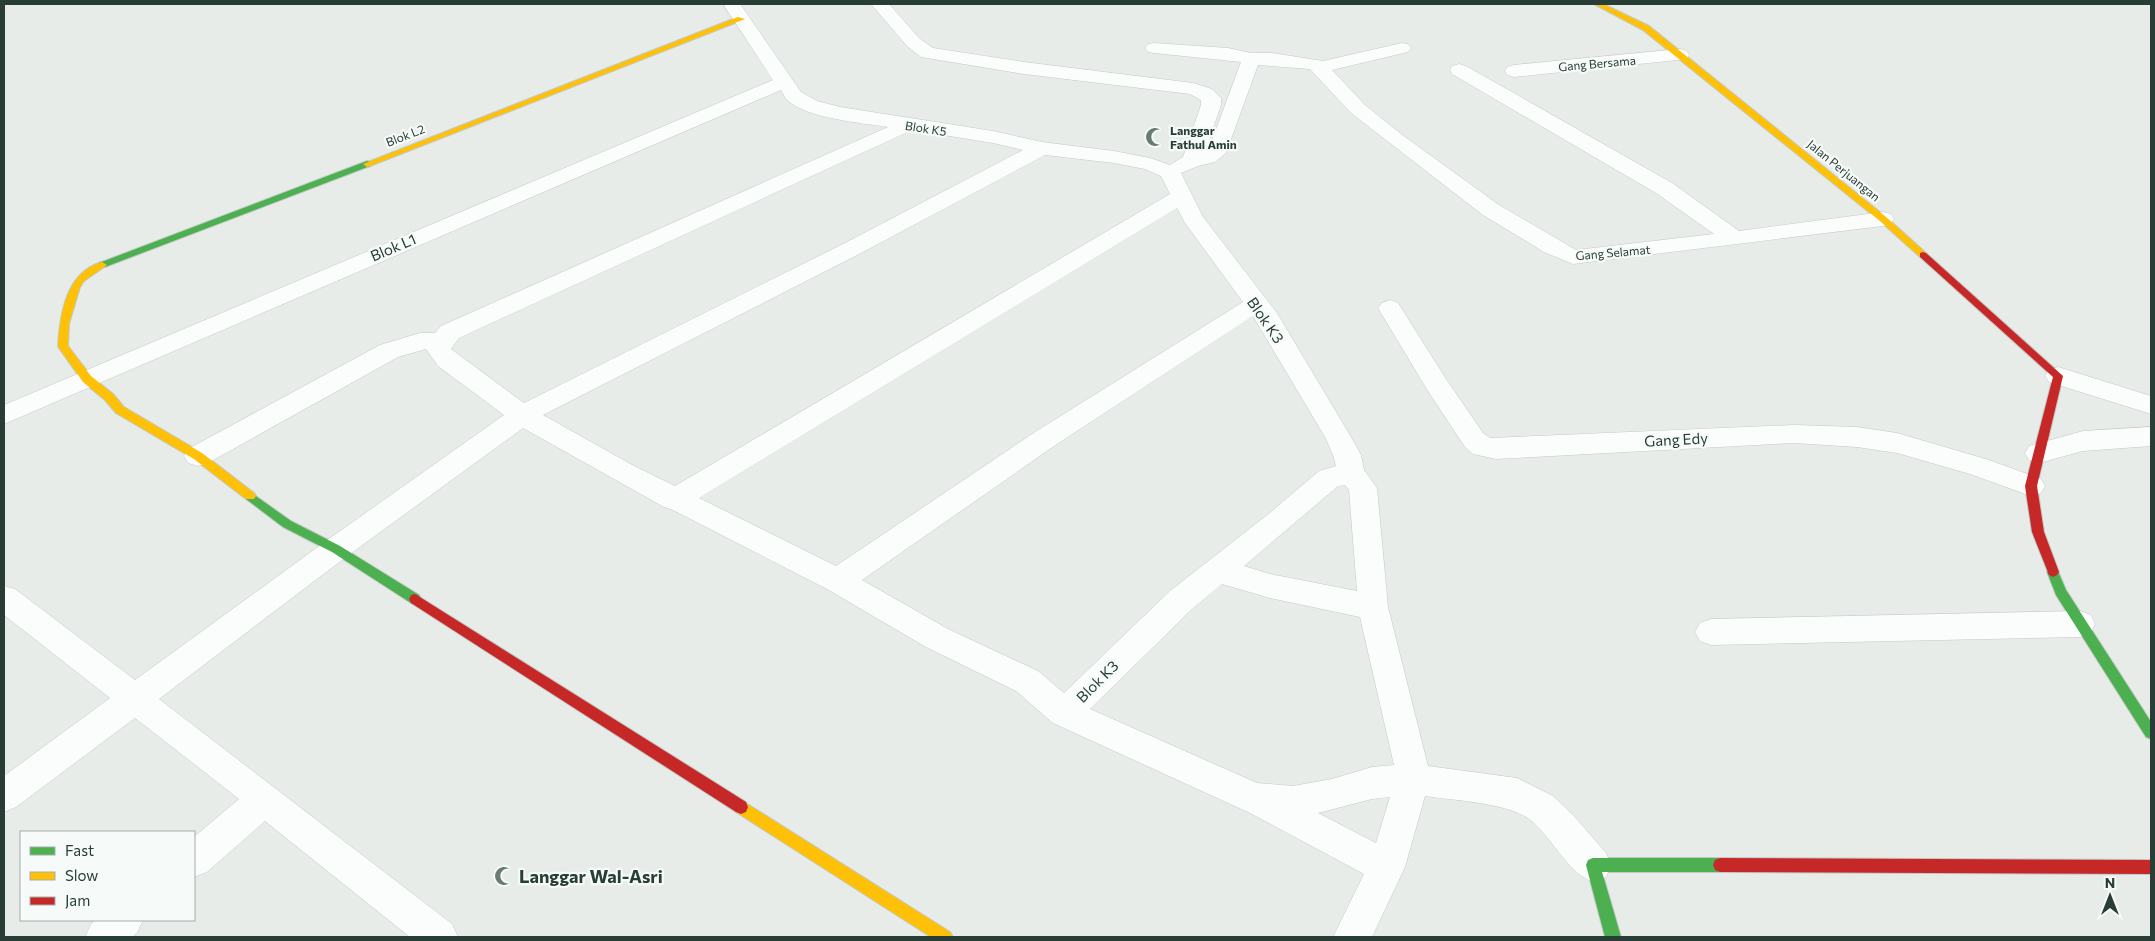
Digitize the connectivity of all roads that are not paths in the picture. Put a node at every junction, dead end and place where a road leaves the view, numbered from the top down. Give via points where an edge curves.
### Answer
1 (880, 4) edge
2 (1598, 4) edge
3 (736, 11) edge
4 (1154, 48) dead end
5 (1402, 48) dead end
6 (1680, 55) junction
7 (1252, 59) junction
8 (1320, 67) junction
9 (1459, 70) dead end
10 (1514, 71) dead end
11 (784, 82) junction
12 (908, 125) junction
13 (1042, 148) junction
14 (1181, 167) junction
15 (1182, 196) junction
16 (1883, 219) junction
17 (1734, 238) junction
18 (1256, 304) junction
19 (1390, 308) dead end
20 (441, 341) junction
21 (2058, 376) junction
22 (87, 380) junction
23 (2151, 405) edge
24 (522, 415) junction
25 (4, 416) edge
26 (2151, 436) edge
27 (2039, 454) junction
28 (198, 456) junction
29 (1351, 473) junction
30 (2031, 486) junction
31 (674, 500) junction
32 (336, 549) junction
33 (1219, 571) junction
34 (838, 581) junction
35 (7, 606) edge
36 (1373, 607) junction
37 (2080, 624) junction
38 (1711, 632) dead end
39 (134, 700) junction
40 (1065, 713) junction
41 (2151, 733) edge
42 (1413, 779) junction
43 (4, 796) edge
44 (265, 799) junction
45 (1255, 799) junction
46 (195, 859) edge
47 (1593, 865) junction
48 (1387, 867) junction
49 (2151, 868) edge
50 (123, 921) edge
51 (427, 934) edge
52 (104, 937) edge
53 (945, 937) edge
54 (1352, 937) edge
55 (1613, 937) edge

1 - 14 street via 913,42 928,53 1205,92 1211,98 1211,105
2 - 6 street, Jalan Perjuangan via 1646,28
3 - 11 street, Blok K5
3 - 22 street, Blok L2 via 549,95 90,271 74,287 64,324 63,346
4 - 7 street
5 - 8 street
6 - 10 street, Gang Bersama
6 - 16 street, Jalan Perjuangan
7 - 8 street via 1308,62
7 - 14 street via 1219,149 1208,158
8 - 17 street, Gang Selamat via 1358,109 1394,138 1491,210 1562,253 1588,256
9 - 17 street via 1664,188
11 - 12 street, Blok K5 via 794,96 810,105
11 - 22 street, Blok L1
12 - 13 street, Blok K5 via 993,137
12 - 20 street via 450,332
13 - 14 street, Blok K5
13 - 24 street via 853,248
14 - 15 street, Blok K3
15 - 18 street, Blok K3 via 1193,218
15 - 31 street
16 - 17 street, Gang Selamat
16 - 21 street, Jalan Perjuangan
18 - 29 street, Blok K3 via 1268,318 1338,437
18 - 34 street via 1183,348 934,512
19 - 30 street, Gang Edy via 1463,425 1483,447 1496,450 1794,434 1857,437 1897,443 1980,467
20 - 24 street via 438,350 447,360
20 - 28 street via 420,341 389,351
21 - 23 street
21 - 27 street
22 - 25 street, Blok L1
22 - 28 street via 120,410
24 - 31 street
24 - 32 street
26 - 27 street via 2083,441
27 - 30 street
28 - 32 street via 287,524
29 - 33 street, Blok K3 via 1329,478
29 - 36 street, Blok K3 via 1363,488
30 - 37 street via 2038,532 2060,592
31 - 34 street
32 - 39 street
32 - 53 street
33 - 36 street via 1270,586
33 - 40 street, Blok K3 via 1181,600
34 - 40 street via 937,638 1027,681
35 - 39 street
36 - 42 street, Blok K3
37 - 38 street
37 - 41 street
39 - 43 street
39 - 44 street
40 - 45 street
42 - 45 street via 1372,783 1293,802
42 - 47 street via 1517,794 1541,807
42 - 48 street
44 - 46 street
44 - 51 street
45 - 48 street
47 - 49 street
47 - 55 street
48 - 54 street
50 - 52 street

